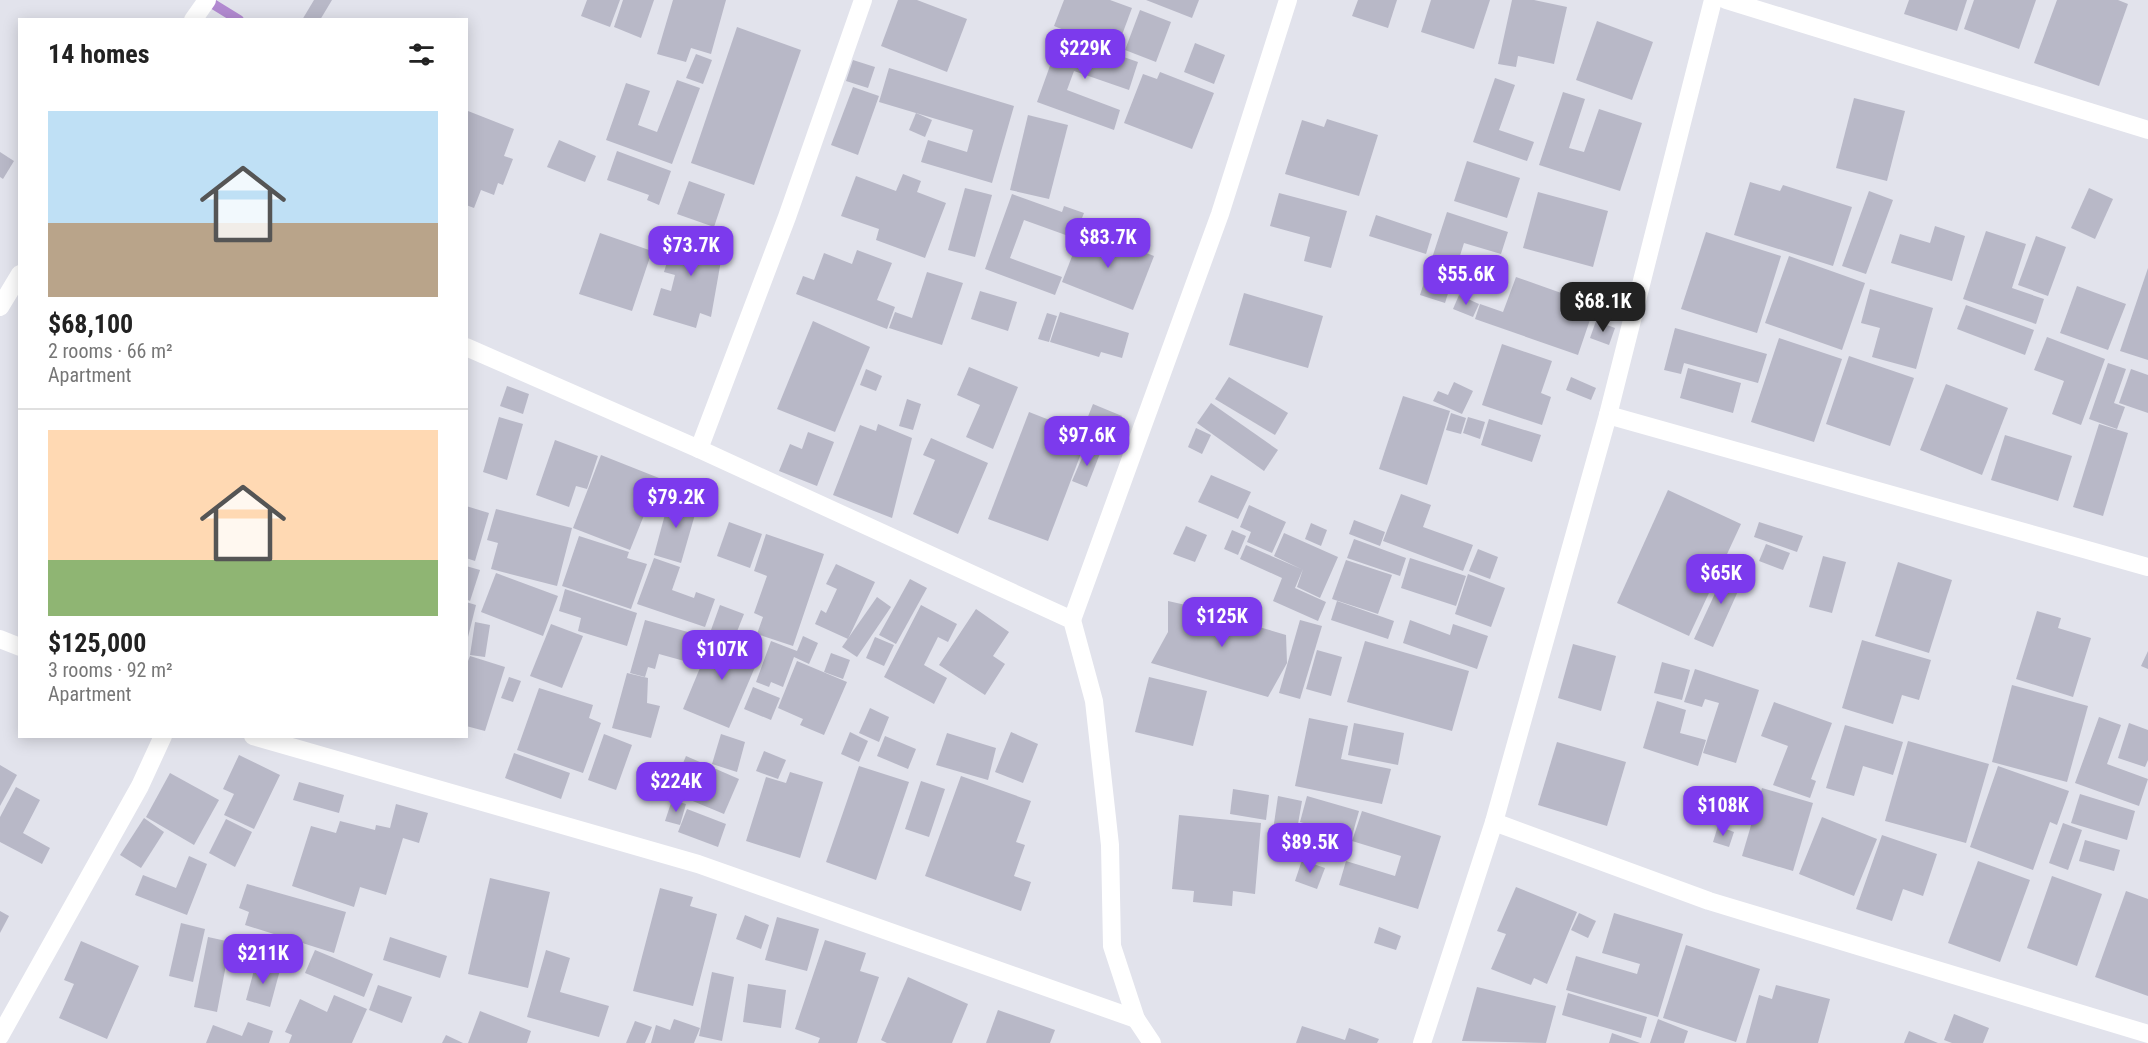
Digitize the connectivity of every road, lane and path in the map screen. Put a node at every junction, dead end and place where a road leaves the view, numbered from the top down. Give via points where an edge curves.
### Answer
1 (207, 0) edge
2 (863, 0) edge
3 (1288, 0) edge
4 (1713, 0) edge
5 (1726, 0) edge
6 (194, 18) edge
7 (2148, 130) edge
8 (18, 277) edge
9 (0, 308) edge
10 (468, 348) edge
11 (1608, 415) junction
12 (699, 449) junction
13 (2148, 567) edge
14 (1072, 620) junction
15 (0, 639) edge
16 (18, 646) edge
17 (162, 738) edge
18 (260, 738) edge
19 (1494, 822) junction
20 (1136, 1019) junction
21 (2148, 1034) edge
22 (0, 1036) edge
23 (1152, 1043) edge
24 (1422, 1043) edge

1 - 6 street
2 - 12 street via 787,218
3 - 14 street via 1220,214
4 - 11 street
5 - 7 street
8 - 9 street
10 - 12 street
11 - 13 street
11 - 19 street
12 - 14 street
14 - 20 street via 1094,701 1110,845 1112,946
15 - 16 street
17 - 22 street via 140,786
18 - 20 street via 698,864
19 - 21 street via 1709,901
19 - 24 street
20 - 23 street

